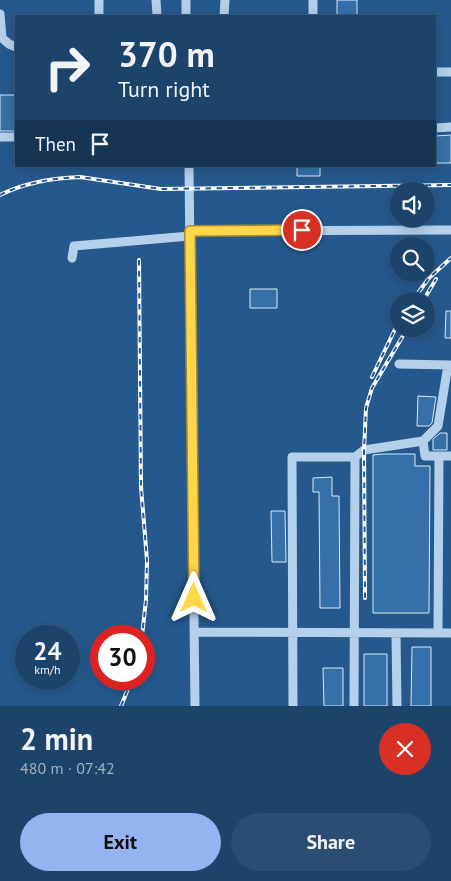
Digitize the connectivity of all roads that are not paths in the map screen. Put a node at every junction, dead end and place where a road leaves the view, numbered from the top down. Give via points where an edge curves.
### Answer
1 (99, 0) edge
2 (156, 0) edge
3 (186, 0) edge
4 (225, 0) edge
5 (313, 0) edge
6 (0, 14) edge
7 (99, 15) edge
8 (157, 15) edge
9 (186, 15) edge
10 (224, 15) edge
11 (313, 15) edge
12 (15, 46) edge
13 (436, 72) edge
14 (451, 72) edge
15 (436, 128) edge
16 (451, 128) edge
17 (15, 136) edge
18 (0, 137) edge
19 (189, 167) edge
20 (451, 230) edge
21 (190, 233) junction
22 (72, 258) dead end
23 (400, 364) dead end
24 (449, 365) edge
25 (423, 441) junction
26 (439, 456) junction
27 (451, 456) edge
28 (355, 457) junction
29 (194, 632) junction
30 (292, 632) junction
31 (354, 632) junction
32 (396, 632) junction
33 (438, 633) junction
34 (451, 633) edge
35 (195, 706) edge
36 (293, 706) edge
37 (354, 706) edge
38 (396, 706) edge

1 - 7 street
2 - 8 street
3 - 9 street
4 - 10 street
5 - 11 street
6 - 12 street via 2,38
13 - 14 street
15 - 16 street
17 - 18 street
19 - 21 street
20 - 21 street
21 - 22 street via 74,246
21 - 29 street
23 - 24 street
24 - 25 street via 438,426
25 - 26 street via 425,456
25 - 28 street via 364,450
26 - 27 street
26 - 33 street
28 - 30 street via 292,457
28 - 31 street
29 - 30 street
29 - 35 street
30 - 31 street
30 - 36 street
31 - 32 street
31 - 37 street
32 - 33 street
32 - 38 street
33 - 34 street

